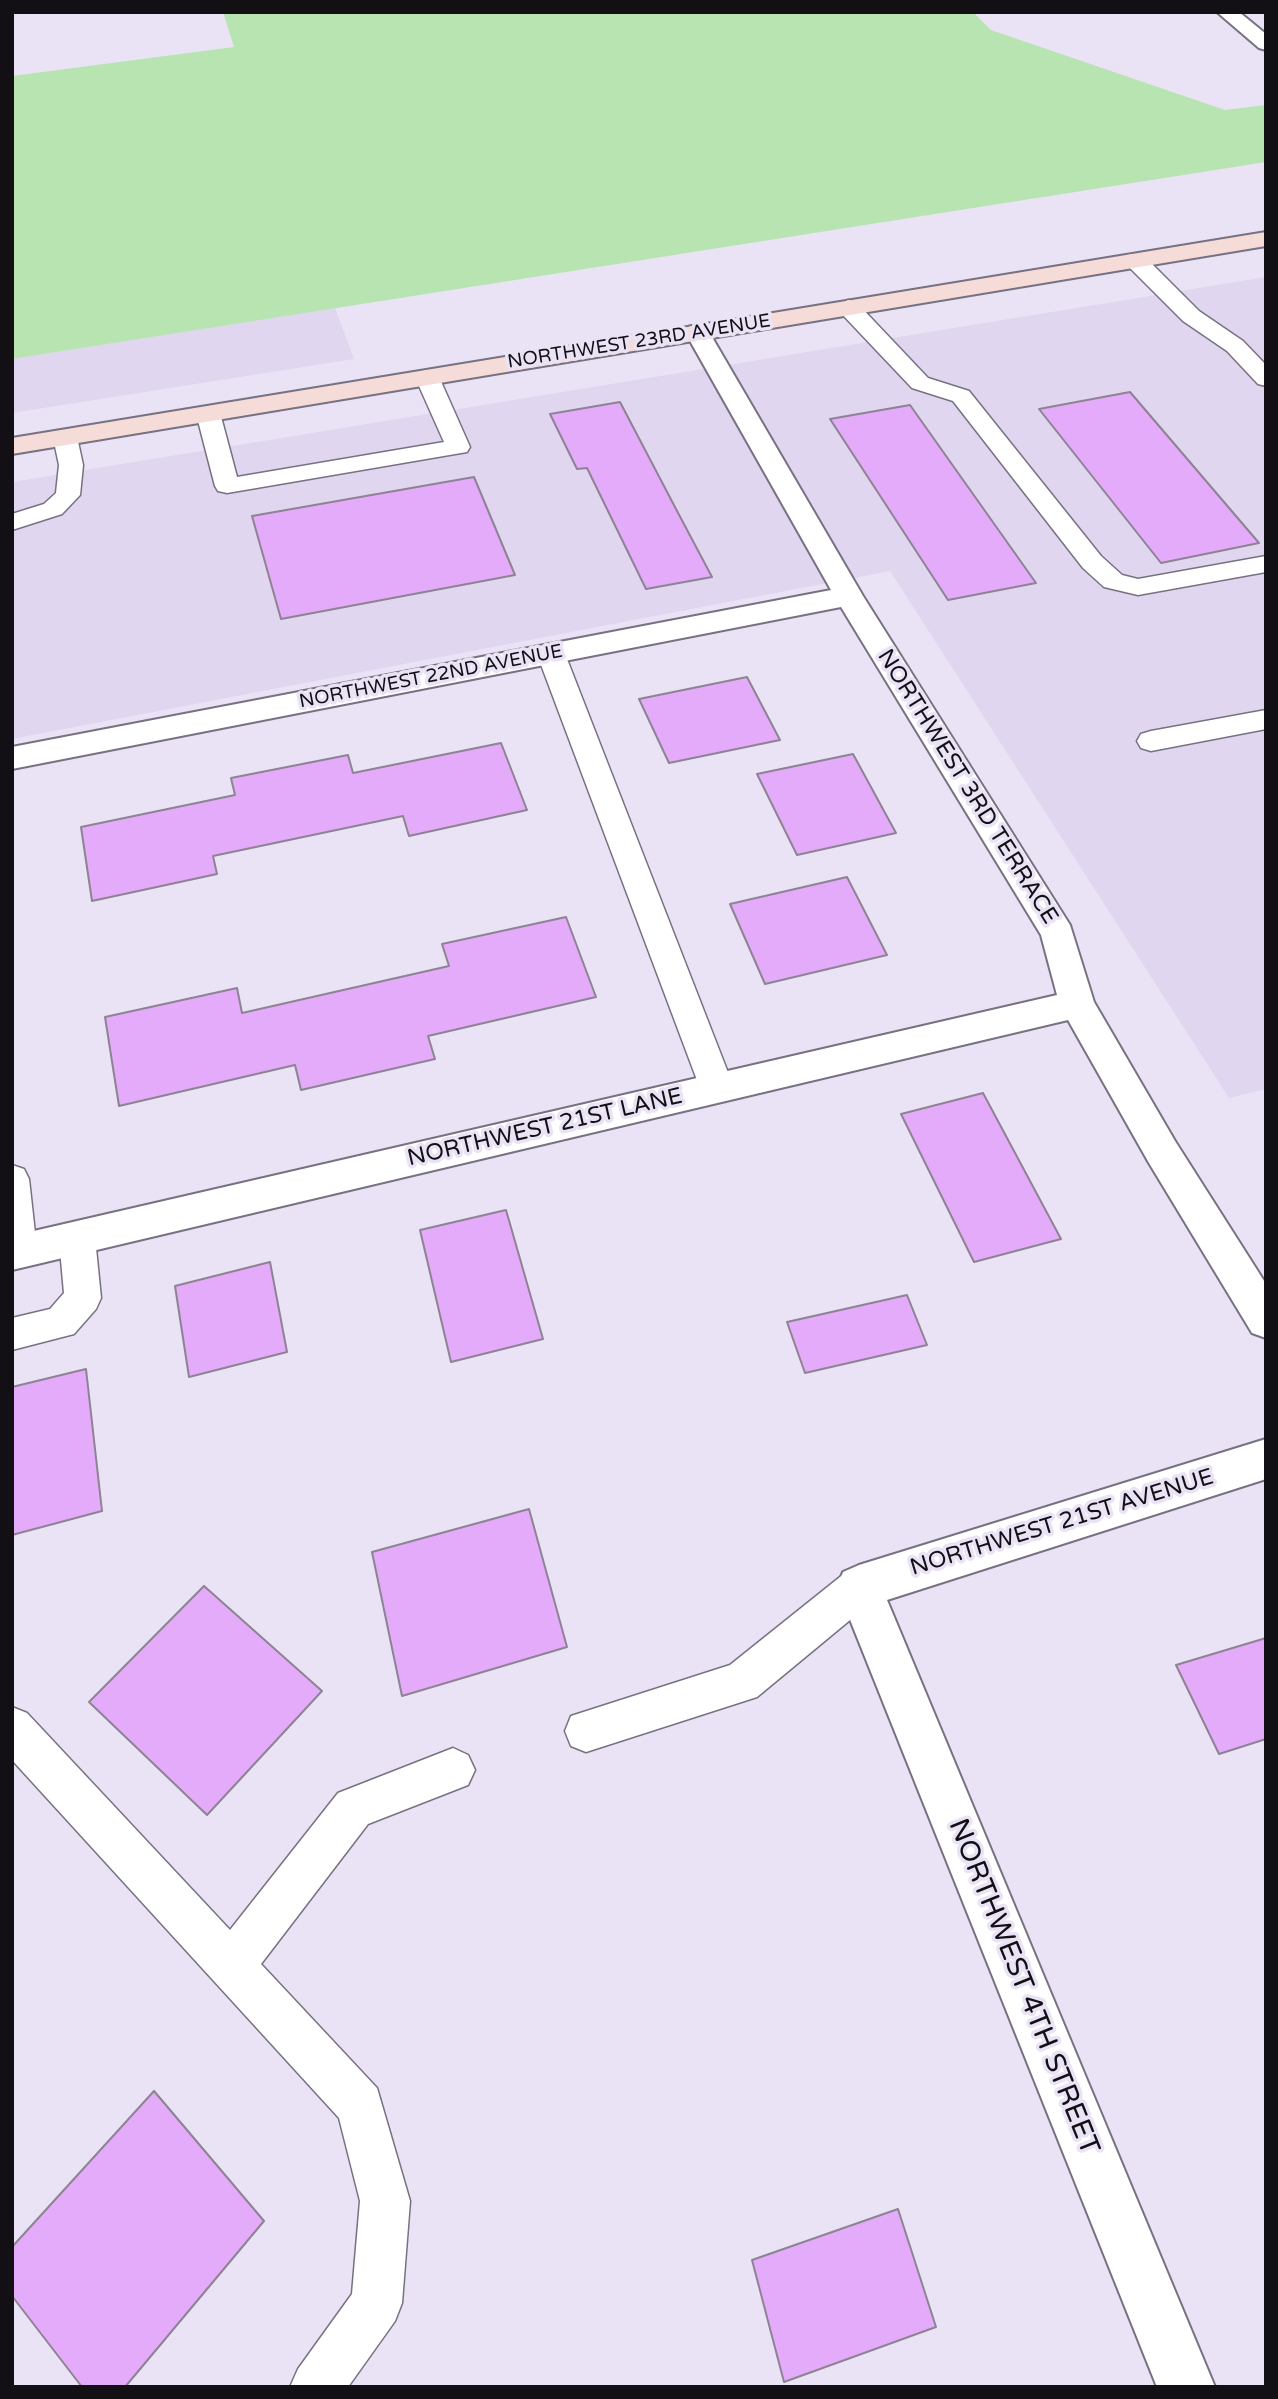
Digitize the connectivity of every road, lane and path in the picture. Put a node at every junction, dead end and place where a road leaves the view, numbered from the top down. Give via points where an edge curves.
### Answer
1 (1227, 12) edge
2 (1266, 44) edge
3 (1266, 239) edge
4 (1135, 260) junction
5 (848, 307) junction
6 (697, 332) junction
7 (427, 377) junction
8 (1266, 379) edge
9 (208, 413) junction
10 (65, 437) junction
11 (12, 446) edge
12 (12, 522) edge
13 (1266, 564) edge
14 (849, 596) junction
15 (551, 654) junction
16 (1266, 719) edge
17 (1151, 741) dead end
18 (12, 758) edge
19 (1077, 1004) junction
20 (717, 1088) junction
21 (12, 1179) edge
22 (76, 1238) junction
23 (16, 1252) edge
24 (1266, 1320) edge
25 (12, 1334) edge
26 (1266, 1459) edge
27 (859, 1587) junction
28 (12, 1728) edge
29 (586, 1731) dead end
30 (453, 1770) dead end
31 (231, 1966) junction
32 (316, 2387) edge
33 (1186, 2387) edge

1 - 2 street
3 - 4 main road, NORTHWEST 23RD AVENUE
4 - 5 main road, NORTHWEST 23RD AVENUE
4 - 8 lane via 1191,316 1235,346
5 - 6 main road, NORTHWEST 23RD AVENUE
5 - 13 lane via 920,383 961,396 1092,562 1113,581 1138,587
6 - 7 main road, NORTHWEST 23RD AVENUE
6 - 14 street, NORTHWEST 3RD TERRACE
7 - 9 main road, NORTHWEST 23RD AVENUE
7 - 9 lane via 458,447 227,486
9 - 10 main road, NORTHWEST 23RD AVENUE
10 - 11 main road, NORTHWEST 23RD AVENUE
10 - 12 lane via 71,465 68,495 53,509
14 - 15 street, NORTHWEST 22ND AVENUE
14 - 19 street, NORTHWEST 3RD TERRACE via 1058,934
15 - 18 street, NORTHWEST 22ND AVENUE
15 - 20 lane
16 - 17 lane
19 - 20 street, NORTHWEST 21ST LANE
19 - 24 street, NORTHWEST 3RD TERRACE
20 - 22 street, NORTHWEST 21ST LANE
21 - 23 lane
22 - 23 street, NORTHWEST 21ST LANE
22 - 25 lane via 83,1297 61,1323
26 - 27 street, NORTHWEST 21ST AVENUE
27 - 29 lane via 742,1682
27 - 33 street, NORTHWEST 4TH STREET
28 - 31 lane
30 - 31 lane via 354,1808
31 - 32 lane via 360,2105 385,2201 377,2303

